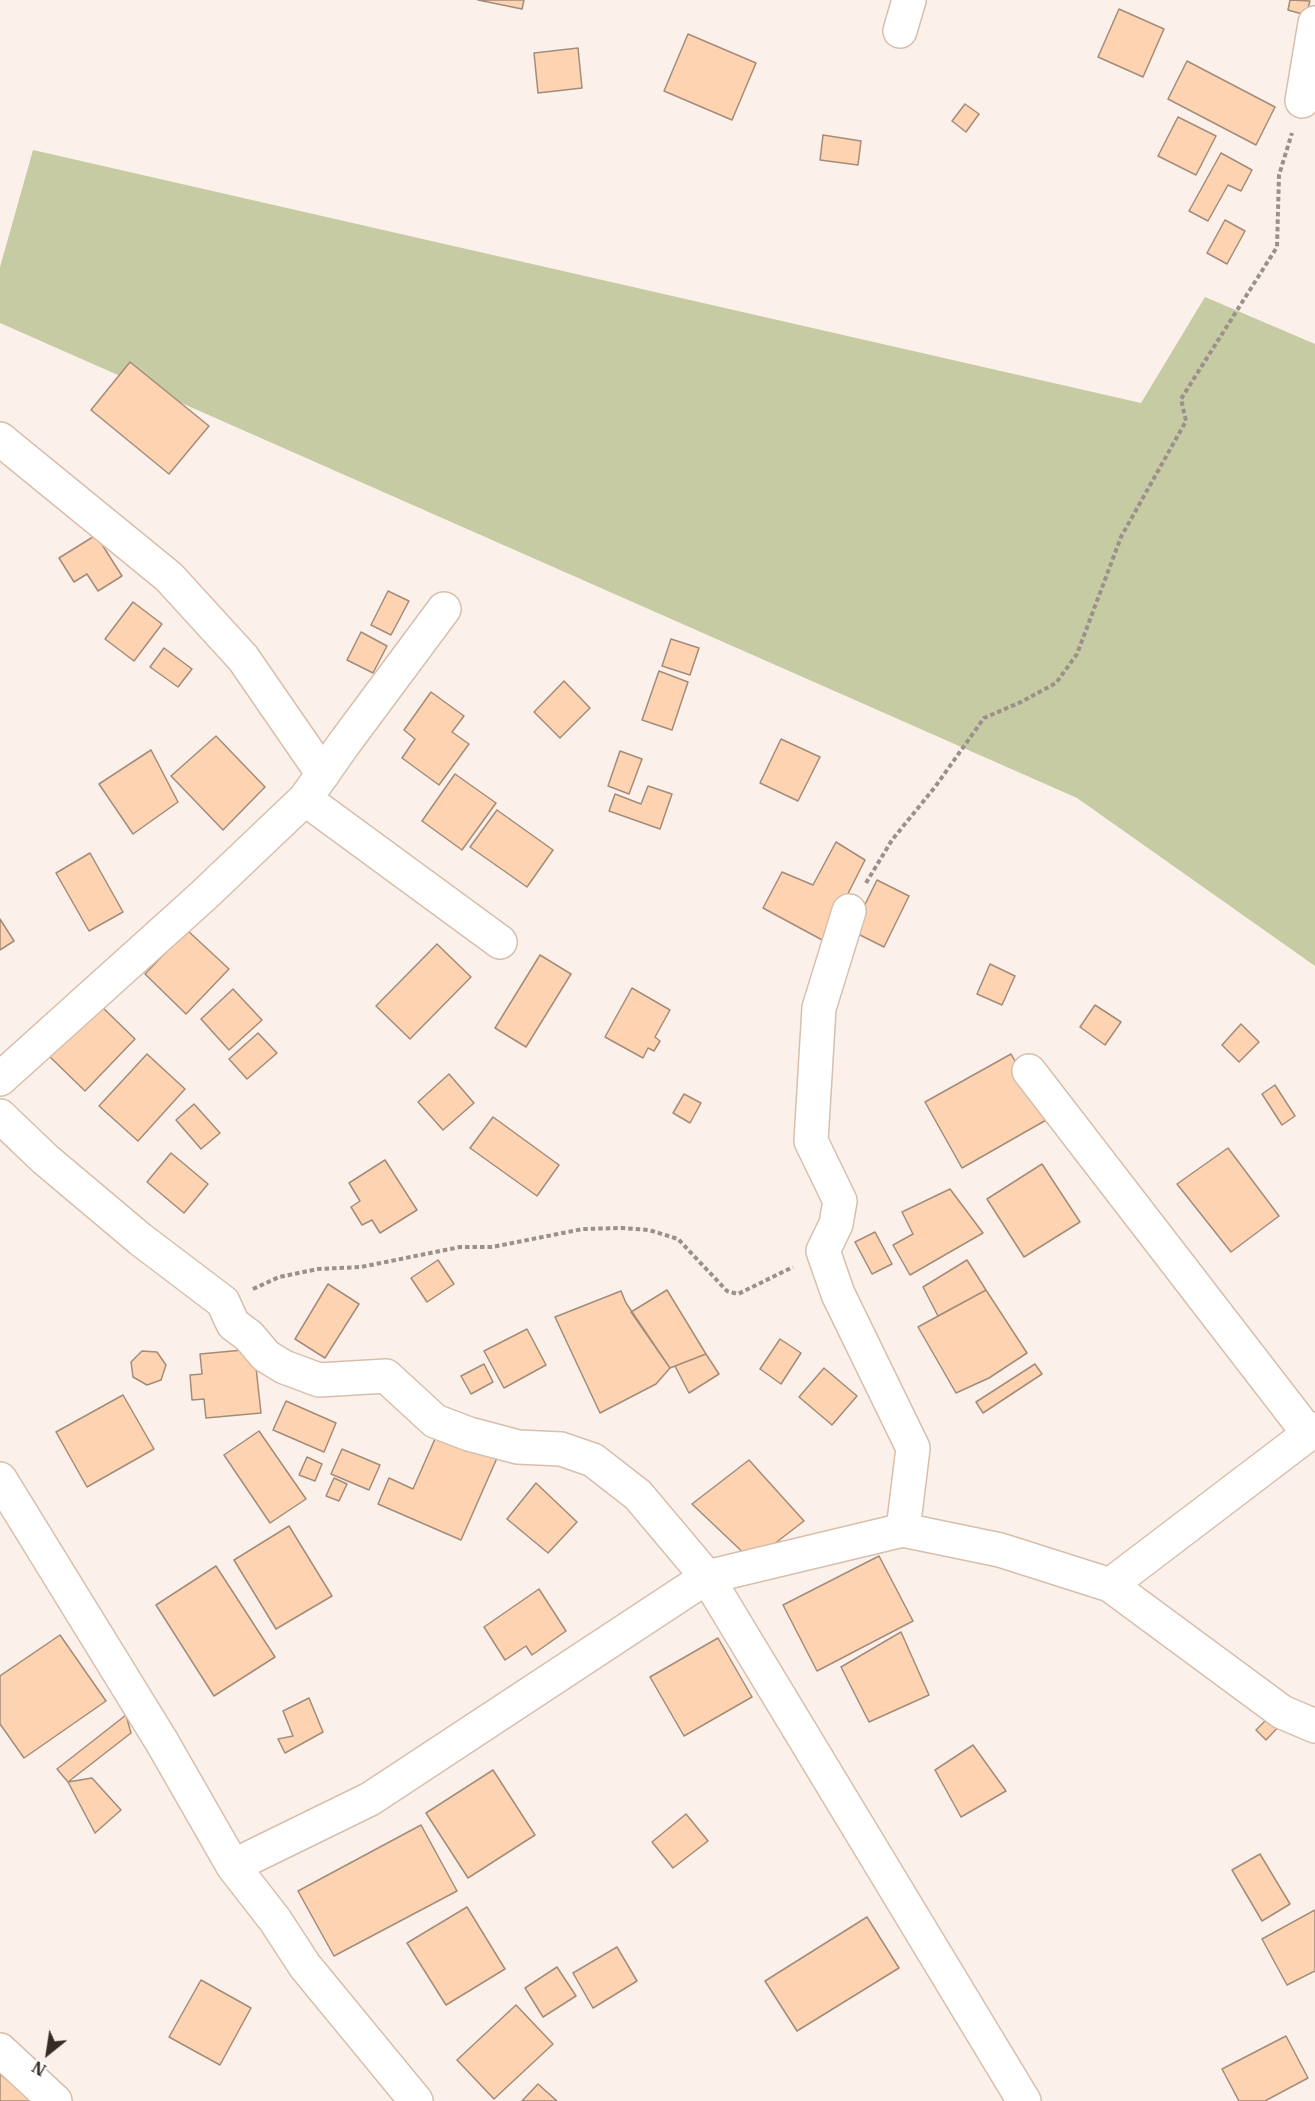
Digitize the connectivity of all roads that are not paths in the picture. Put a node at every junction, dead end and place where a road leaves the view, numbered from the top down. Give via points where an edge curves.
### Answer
1 (909, 0) edge
2 (1315, 23) edge
3 (900, 31) dead end
4 (1302, 101) road end
5 (0, 439) edge
6 (444, 609) dead end
7 (314, 786) junction
8 (849, 911) road end
9 (500, 942) dead end
10 (1029, 1071) dead end
11 (0, 1080) edge
12 (0, 1116) edge
13 (1312, 1431) edge
14 (0, 1479) edge
15 (903, 1530) junction
16 (707, 1577) junction
17 (1110, 1585) junction
18 (1315, 1726) edge
19 (233, 1866) junction
20 (0, 2050) edge
21 (55, 2101) edge
22 (416, 2101) edge
23 (1024, 2101) edge

1 - 3 street
2 - 4 street
5 - 7 street via 169,577 243,658
6 - 7 street
7 - 9 street
7 - 11 street via 203,896
8 - 15 street via 819,1008 811,1141 840,1201 836,1224 823,1251 838,1294 913,1448
10 - 13 street
12 - 16 street via 140,1239 222,1302 233,1324 266,1356 319,1380 386,1376 435,1421 518,1447 561,1449 593,1460 638,1495
13 - 17 street
14 - 19 street via 162,1742
15 - 16 street
15 - 17 street via 1000,1550
16 - 19 street via 370,1798
16 - 23 street
17 - 18 street via 1282,1712
19 - 22 street via 305,1966
20 - 21 street

